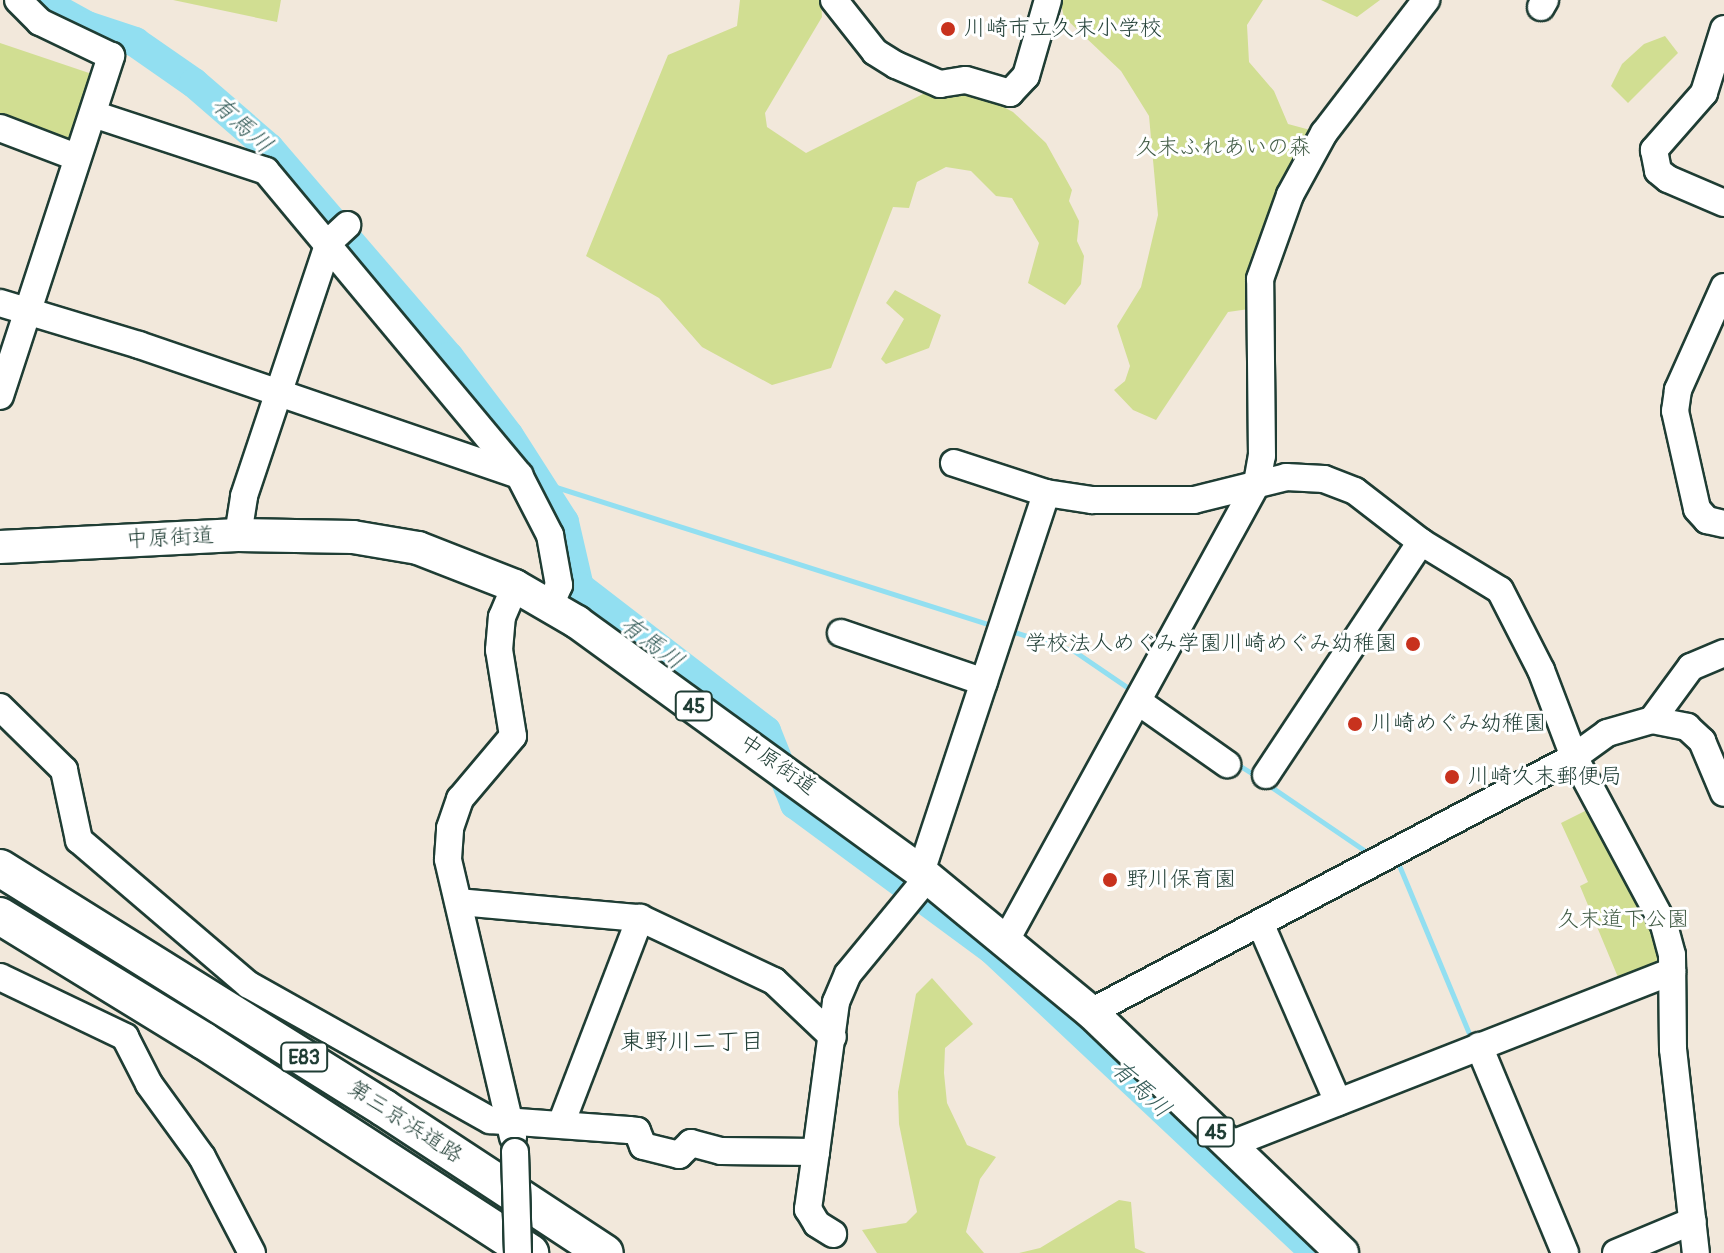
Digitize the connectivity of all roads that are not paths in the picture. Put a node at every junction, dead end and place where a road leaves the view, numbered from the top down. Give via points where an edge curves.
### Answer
1 (18, 0) edge
2 (834, 0) edge
3 (1048, 0) edge
4 (1426, 0) edge
5 (1724, 29) edge
6 (93, 114) junction
7 (2, 134) edge
8 (76, 157) junction
9 (1724, 203) edge
10 (336, 235) junction
11 (1724, 287) edge
12 (0, 303) edge
13 (28, 313) junction
14 (279, 395) junction
15 (0, 396) edge
16 (954, 463) dead end
17 (519, 475) junction
18 (1257, 483) junction
19 (1046, 493) junction
20 (1724, 524) edge
21 (238, 535) junction
22 (1421, 542) junction
23 (0, 547) edge
24 (515, 586) junction
25 (550, 605) junction
26 (841, 633) dead end
27 (1724, 653) edge
28 (984, 682) junction
29 (1139, 702) junction
30 (0, 707) edge
31 (1652, 720) junction
32 (1574, 757) junction
33 (1227, 764) dead end
34 (1266, 775) dead end
35 (1724, 793) edge
36 (0, 868) edge
37 (920, 884) junction
38 (459, 902) junction
39 (0, 916) edge
40 (640, 918) junction
41 (1261, 925) junction
42 (1005, 942) junction
43 (1672, 971) junction
44 (0, 977) edge
45 (1091, 1012) junction
46 (833, 1037) junction
47 (1479, 1046) junction
48 (1338, 1102) junction
49 (510, 1121) junction
50 (561, 1124) junction
51 (1229, 1145) junction
52 (816, 1152) junction
53 (1693, 1221) junction
54 (833, 1234) dead end
55 (252, 1253) edge
56 (518, 1253) edge
57 (530, 1253) edge
58 (605, 1253) edge
59 (1342, 1253) edge
60 (1565, 1253) edge
61 (1616, 1253) edge
62 (1696, 1253) edge

1 - 6 street via 40,22 111,56
2 - 3 street via 875,52 896,65 940,84 966,80 1010,93 1026,76
4 - 18 street via 1324,133 1272,240 1260,279 1262,456
5 - 9 street via 1704,93 1654,150 1658,171 1668,179
6 - 8 street
6 - 10 street via 266,171
7 - 8 street
8 - 13 street
10 - 14 street
10 - 17 street
11 - 20 street via 1678,390 1675,411 1697,509 1707,520
12 - 13 street
13 - 14 street via 139,345
13 - 15 street
14 - 17 street
14 - 21 street via 244,496
16 - 19 street
17 - 25 street via 550,535 559,585
18 - 19 street via 1194,500 1092,500
18 - 22 street via 1324,479 1355,491
18 - 29 street
19 - 28 street
21 - 23 main road, 中原街道 / 45
21 - 24 main road, 中原街道 / 45 via 340,536 418,548
22 - 32 street via 1500,590 1541,670
22 - 34 street
24 - 25 main road, 中原街道 / 45
24 - 38 street via 502,617 499,650 513,736 460,799 450,828 448,859
25 - 37 main road, 中原街道 / 45
26 - 28 street
27 - 31 street via 1691,667
28 - 37 street
29 - 33 street
29 - 42 street
30 - 49 street via 64,770 79,840 249,985 490,1120
31 - 32 street via 1607,733
31 - 35 street via 1687,727 1702,741
32 - 41 street
32 - 43 street via 1652,899 1672,955
36 - 58 highway, 第三京浜道路 / E83
37 - 42 main road, 中原街道 / 45
37 - 46 street via 848,974 836,1002
38 - 40 street
38 - 49 street
39 - 57 highway, 第三京浜道路 / E83
40 - 46 street via 774,981
40 - 50 street
41 - 45 street
41 - 48 street
42 - 45 main road, 中原街道 / 45
43 - 47 street
43 - 53 street via 1673,1049
44 - 55 street via 125,1037 149,1084 202,1157
45 - 51 main road, 中原街道 / 45
46 - 52 street
47 - 48 street
47 - 60 street
48 - 51 street
49 - 50 street
49 - 56 street, bridge
50 - 52 street via 637,1131 643,1146 679,1155 691,1143 721,1151
51 - 59 main road, 中原街道 / 45
52 - 54 street via 808,1209 817,1224
53 - 61 street
53 - 62 street

